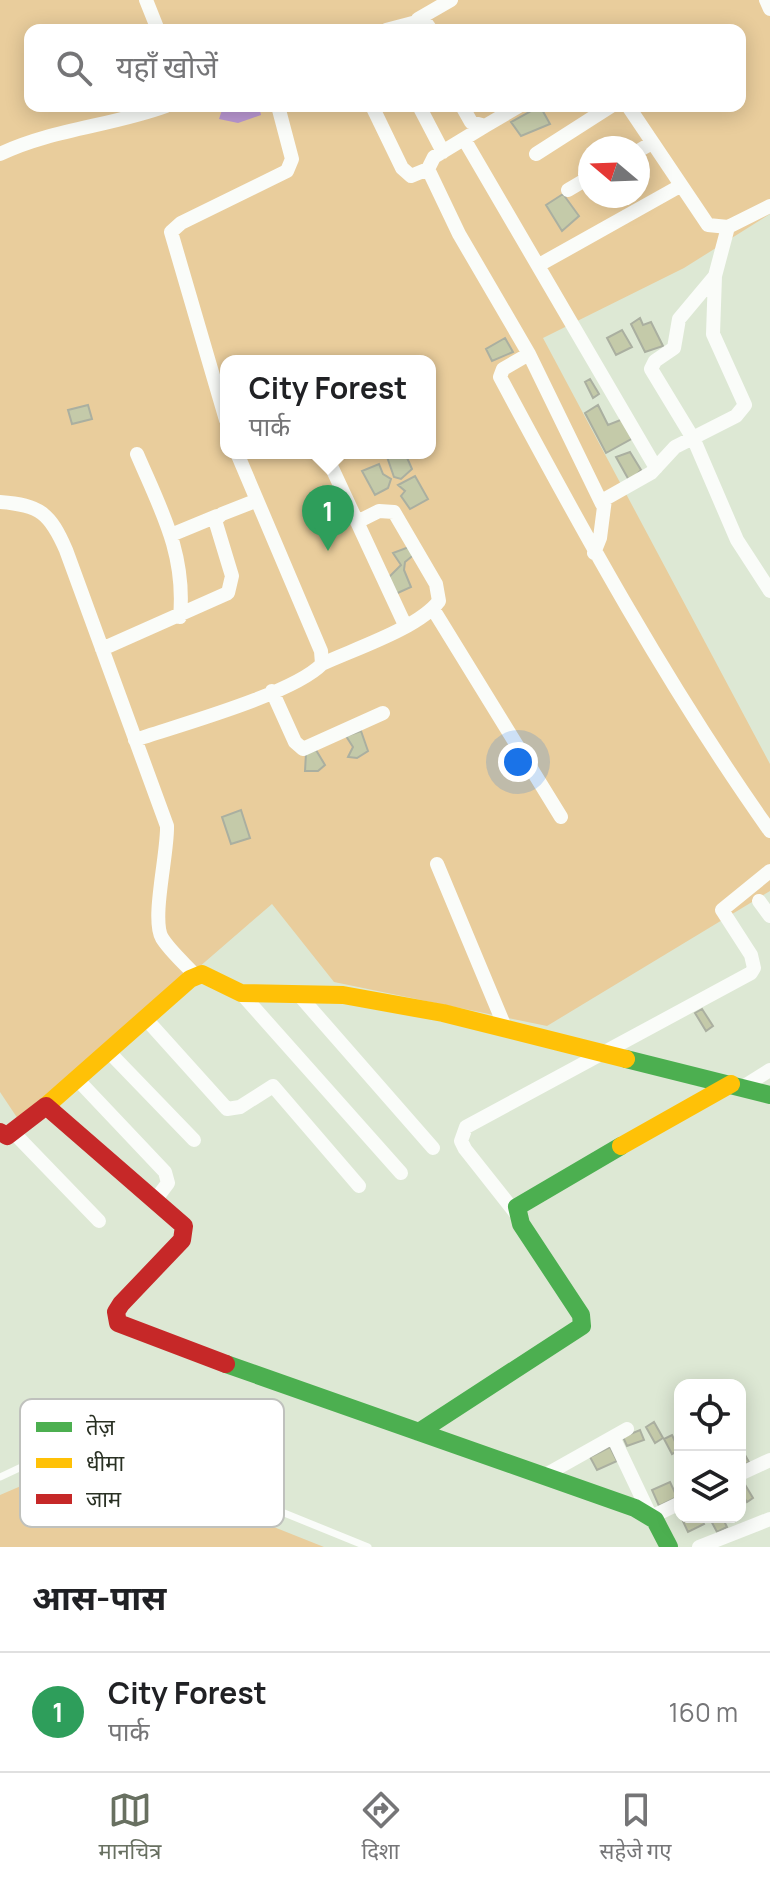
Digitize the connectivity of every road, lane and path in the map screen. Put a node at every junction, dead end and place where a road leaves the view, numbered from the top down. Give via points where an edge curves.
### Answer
1 (146, 0) edge
2 (451, 0) edge
3 (766, 0) edge
4 (770, 9) edge
5 (418, 19) junction
6 (156, 24) edge
7 (403, 24) edge
8 (427, 24) edge
9 (148, 112) edge
10 (280, 112) edge
11 (375, 112) edge
12 (422, 112) edge
13 (465, 112) edge
14 (509, 112) edge
15 (602, 112) edge
16 (632, 112) edge
17 (485, 126) junction
18 (464, 139) junction
19 (652, 143) joint
20 (443, 152) junction
21 (0, 154) edge
22 (536, 154) dead end
23 (428, 169) junction
24 (578, 184) edge
25 (680, 186) junction
26 (568, 190) dead end
27 (770, 206) edge
28 (728, 227) junction
29 (539, 265) junction
30 (715, 276) junction
31 (529, 354) junction
32 (220, 399) edge
33 (694, 440) junction
34 (137, 454) dead end
35 (239, 459) edge
36 (328, 459) edge
37 (656, 468) junction
38 (255, 501) junction
39 (0, 502) edge
40 (602, 504) junction
41 (217, 516) junction
42 (357, 522) junction
43 (171, 535) junction
44 (594, 553) junction
45 (770, 591) edge
46 (433, 609) junction
47 (180, 617) junction
48 (405, 625) junction
49 (102, 649) junction
50 (322, 664) junction
51 (272, 691) junction
52 (383, 713) dead end
53 (135, 740) junction
54 (561, 817) dead end
55 (770, 831) edge
56 (437, 864) dead end
57 (770, 871) edge
58 (759, 901) dead end
59 (770, 916) edge
60 (195, 975) junction
61 (241, 993) junction
62 (299, 995) junction
63 (146, 1019) junction
64 (505, 1027) junction
65 (109, 1052) junction
66 (607, 1052) junction
67 (770, 1070) edge
68 (77, 1079) junction
69 (737, 1086) junction
70 (770, 1095) edge
71 (46, 1106) junction
72 (5, 1137) edge
73 (194, 1140) dead end
74 (433, 1148) dead end
75 (401, 1173) dead end
76 (359, 1186) dead end
77 (156, 1199) junction
78 (518, 1216) junction
79 (99, 1221) dead end
80 (627, 1429) dead end
81 (419, 1432) junction
82 (613, 1437) junction
83 (770, 1460) edge
84 (20, 1468) edge
85 (746, 1471) edge
86 (547, 1474) junction
87 (0, 1477) edge
88 (674, 1506) edge
89 (284, 1513) edge
90 (651, 1517) junction
91 (770, 1519) edge
92 (368, 1547) edge
93 (669, 1547) edge
94 (699, 1547) edge

1 - 6 street
2 - 5 street
3 - 4 street
5 - 7 street
5 - 8 street
9 - 21 street via 27,142
10 - 32 street via 292,159 287,171 171,232
11 - 23 street via 402,168 411,176
12 - 20 street
13 - 17 street via 471,122
14 - 17 street
15 - 22 street
16 - 19 street
17 - 18 street
18 - 20 street
18 - 29 street
19 - 25 street
20 - 23 street
23 - 31 street
24 - 26 street
25 - 28 street via 708,225
25 - 29 street
27 - 28 street
28 - 30 street
29 - 37 street
30 - 33 street via 713,334 745,405
30 - 33 street via 679,319 674,348 651,369
31 - 40 street
31 - 44 street via 503,369 500,377
33 - 37 street via 670,451
33 - 45 street via 737,540
34 - 43 street
35 - 38 street
36 - 42 street
37 - 40 street
38 - 41 street
38 - 50 street via 321,651
39 - 49 street via 36,507 52,524
40 - 44 street
41 - 43 street
41 - 47 street via 214,527 233,586 220,599
42 - 46 street via 388,510 402,520 436,584 439,601
42 - 48 street
43 - 47 street via 182,574
44 - 55 street
46 - 48 street
46 - 54 street
47 - 49 street
48 - 50 street
49 - 53 street
50 - 51 street
51 - 52 street via 303,749
51 - 53 street
53 - 60 street via 167,826 161,936
56 - 64 street
57 - 66 street via 722,910 751,955 751,973
58 - 59 street
60 - 61 street
60 - 63 street
61 - 62 street
61 - 75 street
62 - 64 street via 373,999
62 - 74 street
63 - 65 street
63 - 76 street via 227,1109 240,1107 273,1086
64 - 66 street
65 - 68 street
65 - 73 street
66 - 69 street
66 - 78 street via 461,1133 465,1149
67 - 69 street
68 - 71 street
68 - 77 street via 165,1172 168,1183
69 - 70 street
69 - 78 street via 522,1201
71 - 72 street
71 - 77 street
72 - 79 street
77 - 81 street via 179,1218 185,1233 121,1304 118,1323
78 - 81 street via 581,1315 582,1326
80 - 82 street
81 - 86 street
82 - 86 street
82 - 90 street
83 - 85 street
84 - 87 lane
86 - 90 street
88 - 90 street
89 - 92 lane
90 - 93 street
91 - 94 street

